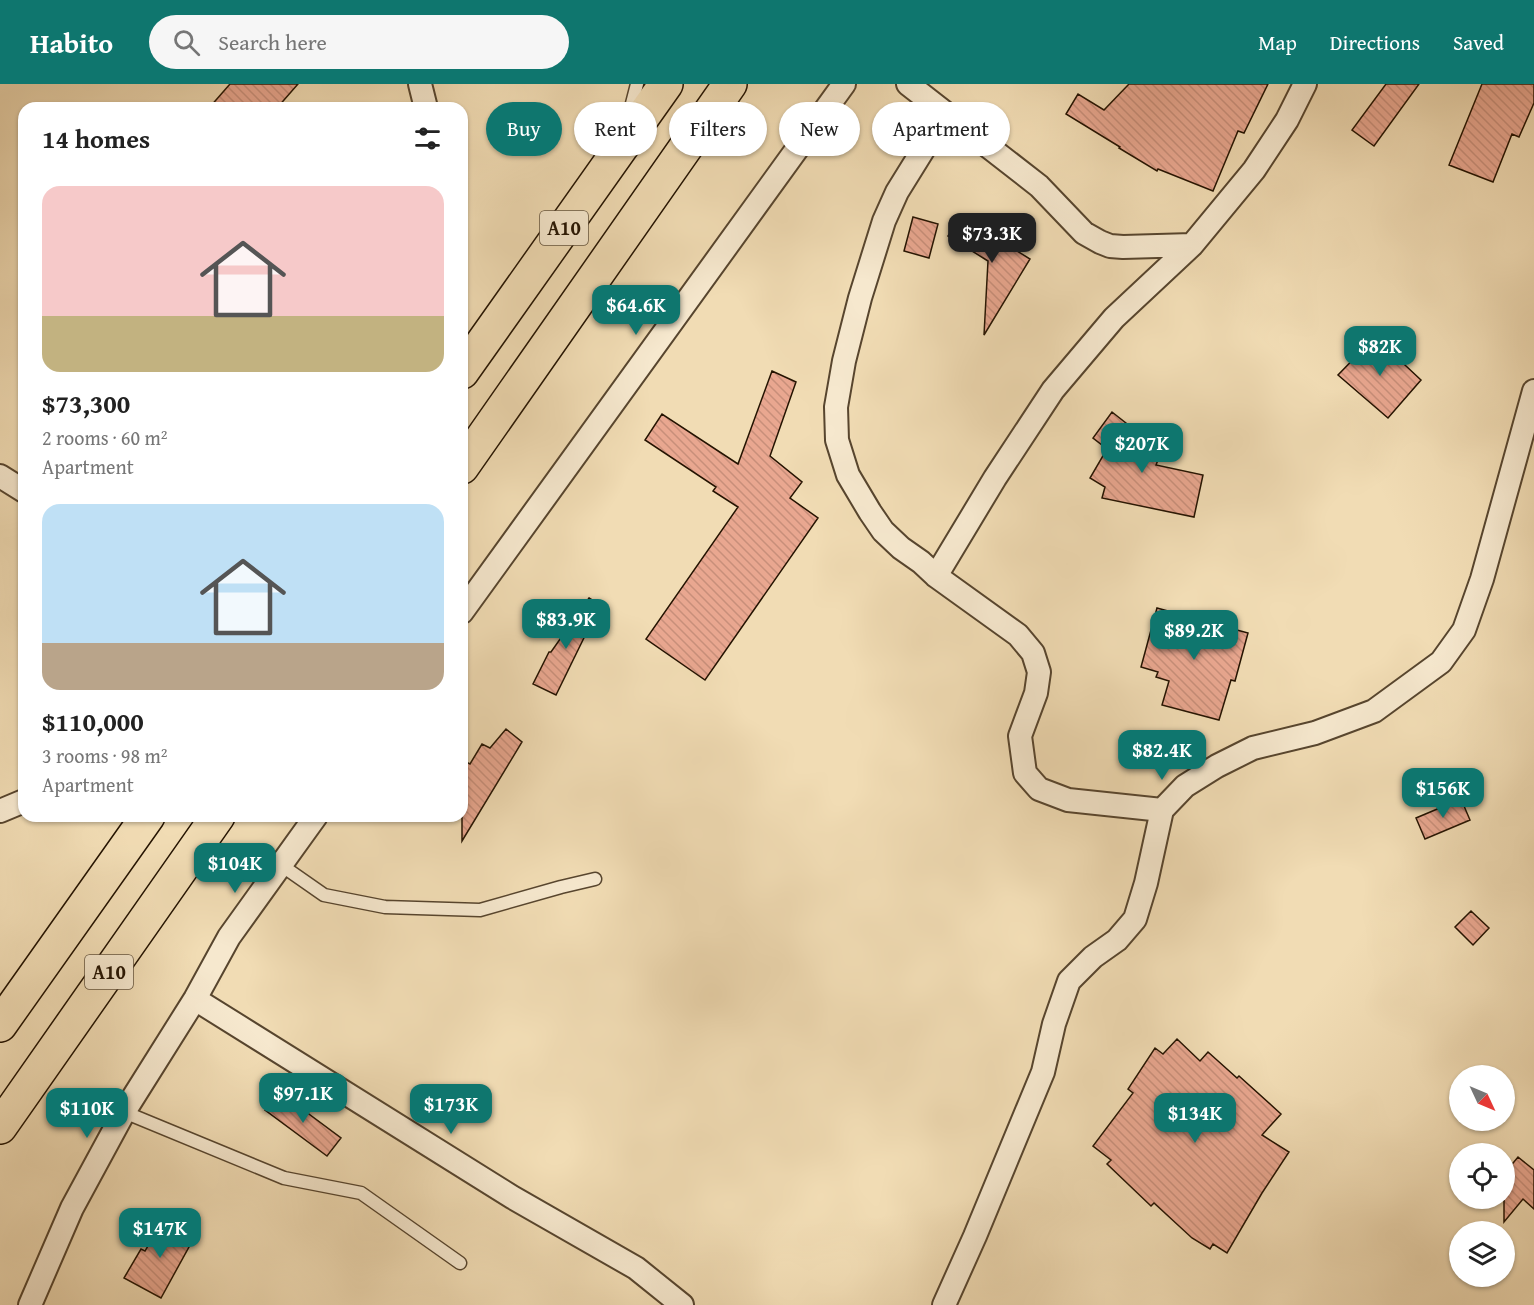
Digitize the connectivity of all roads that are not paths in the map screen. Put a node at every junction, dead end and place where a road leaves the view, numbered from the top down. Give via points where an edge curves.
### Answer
1 (420, 84) edge
2 (637, 84) edge
3 (666, 84) edge
4 (730, 84) edge
5 (844, 84) edge
6 (908, 84) edge
7 (1305, 84) edge
8 (424, 102) edge
9 (632, 102) edge
10 (653, 102) edge
11 (932, 102) edge
12 (615, 156) edge
13 (919, 156) edge
14 (1001, 156) edge
15 (1192, 245) junction
16 (468, 364) edge
17 (1534, 392) edge
18 (468, 458) edge
19 (0, 476) edge
20 (18, 487) edge
21 (936, 576) junction
22 (468, 604) edge
23 (18, 804) edge
24 (1162, 810) junction
25 (0, 811) edge
26 (144, 822) edge
27 (214, 822) edge
28 (312, 822) edge
29 (281, 865) junction
30 (595, 879) dead end
31 (195, 999) junction
32 (0, 1025) edge
33 (124, 1112) junction
34 (0, 1127) edge
35 (460, 1263) dead end
36 (30, 1305) edge
37 (682, 1305) edge
38 (944, 1305) edge

1 - 8 street
2 - 9 lane
3 - 10 main road, A10
4 - 18 main road, A10
5 - 22 street
6 - 11 street
7 - 15 street via 1254,170
12 - 16 main road, A10
13 - 21 street via 884,220 860,298 836,407 837,440 848,475 883,531
14 - 15 street via 1039,186 1084,233 1100,242 1124,247
15 - 21 street via 1114,318 1053,390
17 - 24 street via 1482,579 1464,630 1441,662 1374,711 1315,733 1253,748 1216,766 1185,786
19 - 20 street
21 - 24 street via 1018,635 1033,653 1039,672 1036,693 1020,736 1025,773 1039,789 1068,800
23 - 25 street
24 - 38 street via 1135,919 1118,940 1093,957 1069,981 1043,1072
26 - 32 main road, A10
27 - 34 main road, A10
28 - 29 street
29 - 30 lane via 324,895 385,907 480,910
29 - 31 street via 229,937
31 - 33 street
31 - 37 street via 512,1197 636,1269
33 - 35 lane via 284,1178 361,1193
33 - 36 street via 72,1208

